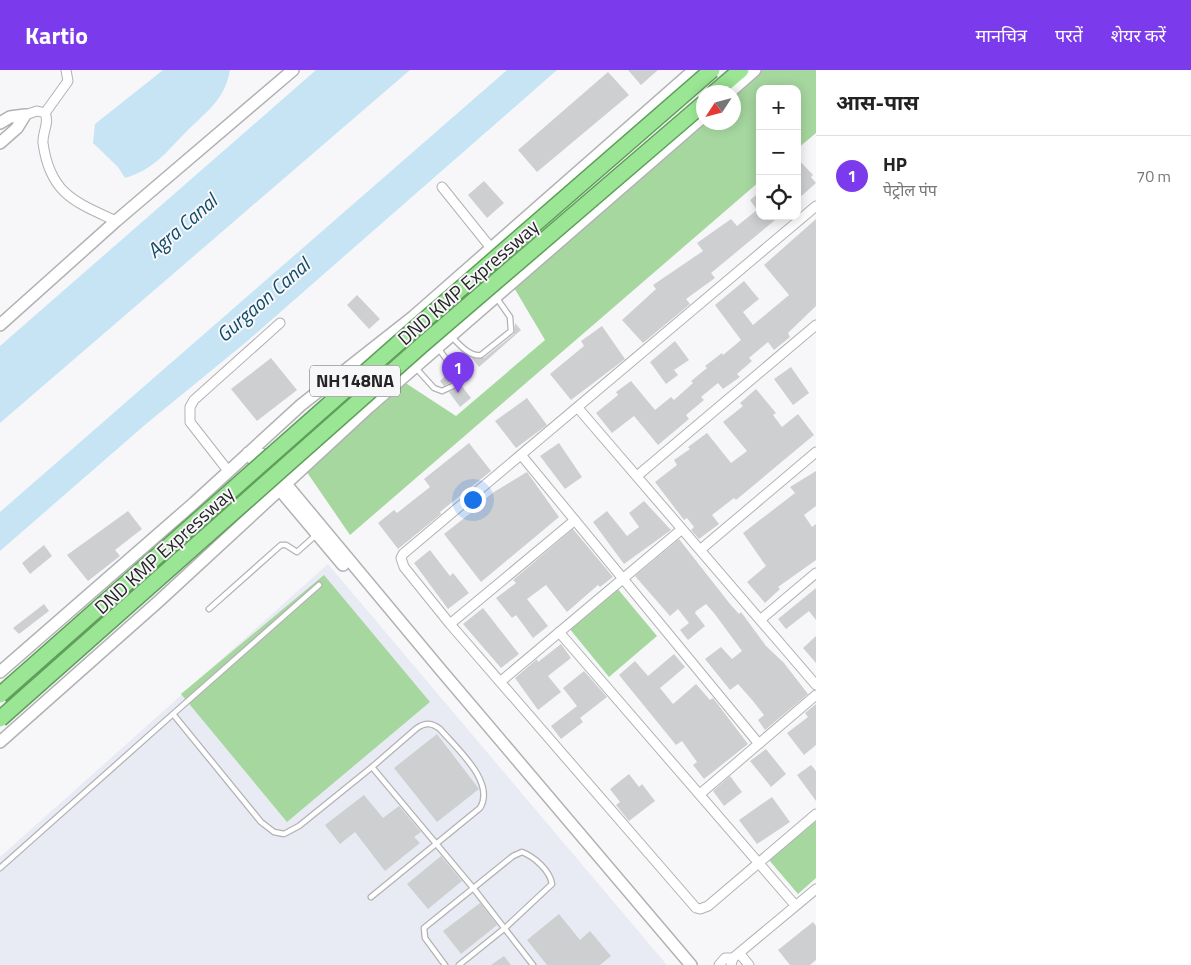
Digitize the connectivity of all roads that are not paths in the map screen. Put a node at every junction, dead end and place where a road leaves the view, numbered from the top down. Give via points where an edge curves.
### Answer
1 (66, 70) edge
2 (293, 70) edge
3 (694, 70) edge
4 (712, 70) edge
5 (741, 70) edge
6 (756, 70) edge
7 (723, 85) edge
8 (738, 85) edge
9 (696, 110) edge
10 (45, 113) junction
11 (25, 115) junction
12 (696, 123) edge
13 (0, 124) edge
14 (0, 143) edge
15 (442, 186) dead end
16 (816, 206) edge
17 (116, 221) junction
18 (491, 248) junction
19 (496, 296) junction
20 (280, 323) dead end
21 (816, 325) edge
22 (0, 326) edge
23 (451, 335) junction
24 (438, 347) junction
25 (415, 367) junction
26 (578, 408) junction
27 (252, 450) junction
28 (816, 452) edge
29 (522, 456) junction
30 (228, 472) junction
31 (637, 476) junction
32 (282, 486) junction
33 (575, 520) junction
34 (682, 529) junction
35 (318, 535) junction
36 (700, 550) junction
37 (816, 573) edge
38 (623, 578) junction
39 (319, 585) dead end
40 (209, 609) dead end
41 (760, 620) junction
42 (450, 624) junction
43 (559, 632) junction
44 (0, 672) edge
45 (500, 682) junction
46 (816, 685) edge
47 (0, 695) edge
48 (816, 695) edge
49 (173, 714) junction
50 (0, 719) edge
51 (0, 742) edge
52 (759, 744) junction
53 (372, 767) junction
54 (700, 794) junction
55 (816, 814) edge
56 (436, 843) junction
57 (759, 862) junction
58 (0, 868) edge
59 (474, 889) junction
60 (816, 889) edge
61 (371, 897) dead end
62 (795, 905) junction
63 (505, 928) junction
64 (734, 959) edge
65 (445, 965) edge
66 (459, 965) edge
67 (533, 965) edge
68 (682, 965) edge
69 (691, 965) edge
70 (719, 965) edge
71 (749, 965) edge

1 - 10 street via 68,81
2 - 17 street
3 - 18 street
4 - 47 highway, DND KMP Expressway / NH148NA, bridge
5 - 7 highway
6 - 8 street
9 - 50 highway, DND KMP Expressway / NH148NA, bridge via 422,345
10 - 11 street via 37,110
10 - 17 street via 47,122 43,141 54,178 62,190 81,205
11 - 13 street via 10,116
11 - 14 street via 17,128
12 - 19 street
15 - 18 street
16 - 26 street
17 - 22 street
18 - 27 street via 414,316 301,405
19 - 23 street
19 - 23 lane via 510,317 511,331 481,356 471,355
20 - 30 street via 190,407 190,422
21 - 31 street
23 - 24 street
24 - 25 street
24 - 25 lane via 458,375 457,384 442,392 434,388
25 - 32 street
26 - 29 street
26 - 31 street
27 - 30 street
27 - 32 street
28 - 36 street
29 - 33 street
29 - 42 street via 402,554 404,567
30 - 44 street
31 - 34 street
32 - 35 street
32 - 51 street
32 - 69 street
33 - 38 street
33 - 42 street
34 - 36 street
34 - 38 street
35 - 40 lane via 297,552 281,545
35 - 68 street
36 - 41 street
37 - 41 street
38 - 43 street
38 - 52 street
39 - 49 lane
41 - 46 street
42 - 45 street
43 - 45 street
43 - 54 street
45 - 57 street via 696,908 708,906
48 - 52 street
49 - 53 lane via 261,822 274,832 284,834 299,826
49 - 58 lane
52 - 54 street
53 - 56 lane
53 - 56 lane via 425,723 440,729 480,777 485,796 480,808
54 - 57 street
55 - 57 street
56 - 59 lane
56 - 61 lane
57 - 62 street
59 - 63 lane
59 - 63 lane via 522,852 537,861 551,877 552,884 545,892
59 - 65 lane via 424,928 425,938
60 - 62 street
62 - 64 street
63 - 66 lane
63 - 67 lane
64 - 70 street via 725,958
64 - 71 street

